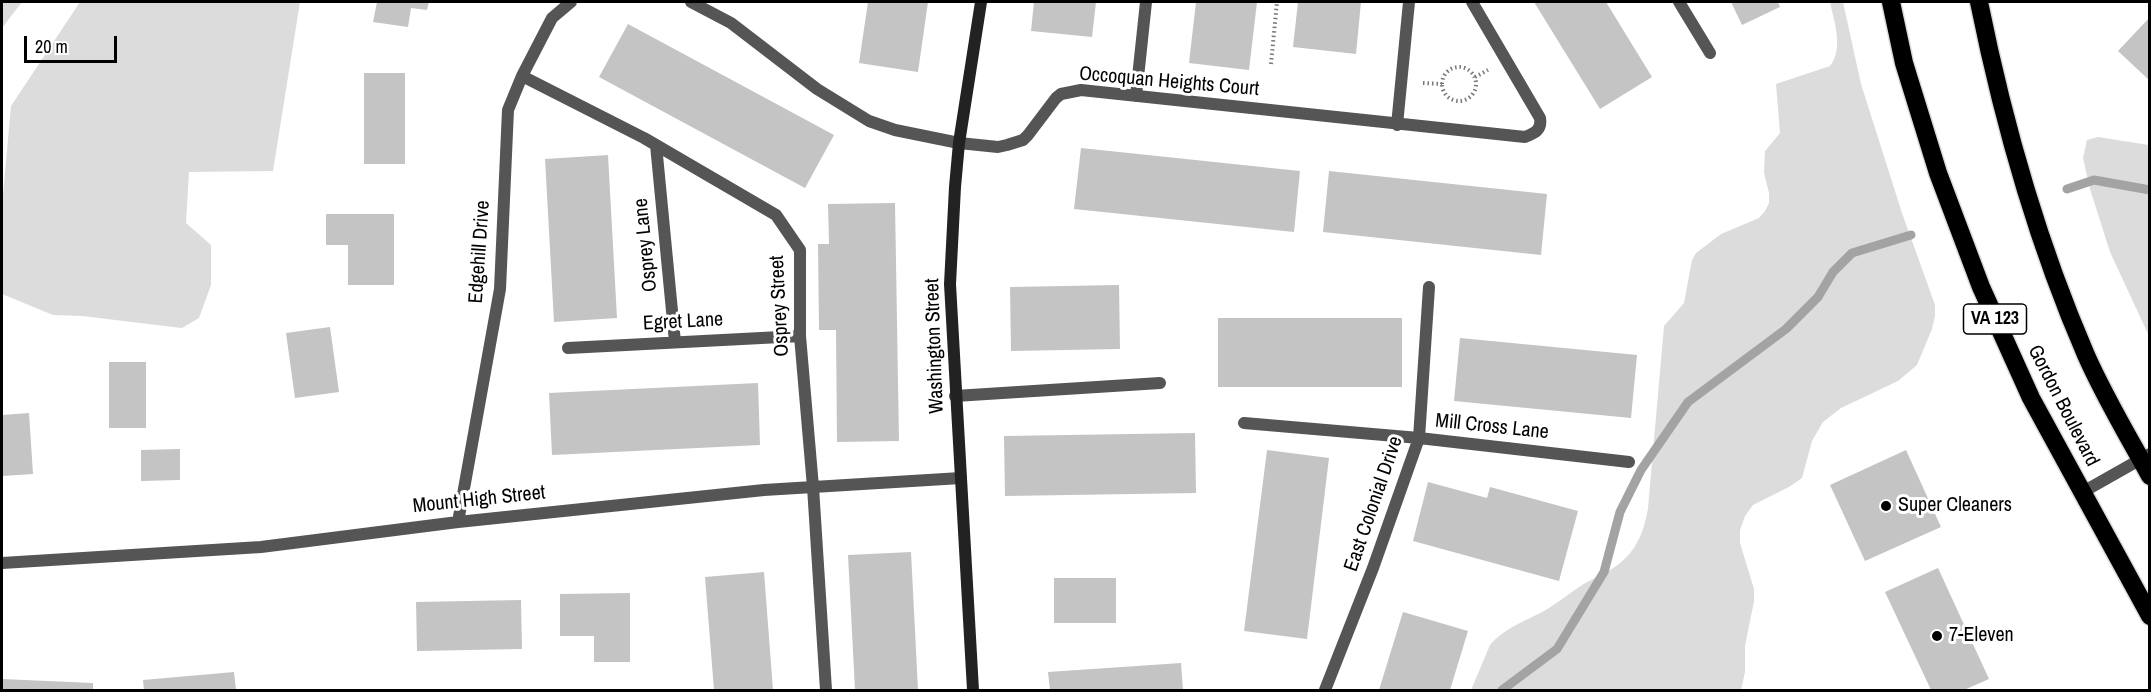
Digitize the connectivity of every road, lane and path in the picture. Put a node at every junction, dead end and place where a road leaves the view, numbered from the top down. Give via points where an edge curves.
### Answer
1 (571, 2) edge
2 (691, 2) edge
3 (981, 2) edge
4 (1146, 2) edge
5 (1277, 2) edge
6 (1409, 2) edge
7 (1472, 2) edge
8 (1679, 2) edge
9 (1891, 2) edge
10 (1979, 2) edge
11 (1710, 53) dead end
12 (1271, 64) dead end
13 (522, 76) junction
14 (1417, 82) dead end
15 (1442, 84) junction
16 (1136, 96) junction
17 (1397, 125) junction
18 (959, 143) junction
19 (656, 145) junction
20 (1429, 287) dead end
21 (800, 336) junction
22 (675, 342) junction
23 (568, 348) dead end
24 (1160, 383) dead end
25 (955, 396) junction
26 (1244, 423) dead end
27 (1419, 438) junction
28 (2145, 457) edge
29 (1629, 462) dead end
30 (2150, 476) edge
31 (961, 478) junction
32 (813, 487) junction
33 (2081, 493) junction
34 (458, 522) junction
35 (2, 563) edge
36 (2150, 616) edge
37 (826, 690) edge
38 (973, 690) edge
39 (1325, 690) edge

1 - 13 street, Edgehill Drive via 552,18
2 - 18 street via 731,23 817,89 869,122 907,134
3 - 18 street, Washington Street
4 - 16 street
5 - 12 path
6 - 17 street
7 - 17 street, Occoquan Heights Court via 1540,118 1539,130 1525,136
8 - 11 street
9 - 33 highway, Gordon Boulevard / VA 123 via 1904,63 1938,173 1981,287 2031,398
10 - 28 highway via 2016,155 2052,267 2086,356
13 - 19 street, Osprey Street
13 - 34 street, Edgehill Drive via 508,110 500,289
14 - 15 path
15 - 15 path via 1447,96 1460,101 1472,96 1476,88 1475,77 1469,70 1456,67 1447,72
16 - 17 street, Occoquan Heights Court
16 - 18 street, Occoquan Heights Court via 1068,92 1056,98 1023,140 998,147
18 - 25 street, Washington Street via 950,284
19 - 21 street, Osprey Street via 776,215 800,250
19 - 22 street, Osprey Lane
20 - 27 street, East Colonial Drive
21 - 22 street, Egret Lane
21 - 32 street, Osprey Street
22 - 23 street, Egret Lane
24 - 25 street
25 - 31 street, Washington Street
26 - 27 street, Mill Cross Lane
27 - 29 street, Mill Cross Lane
27 - 39 street, East Colonial Drive
28 - 30 highway
28 - 33 street
31 - 32 street, Mount High Street
31 - 38 street, Washington Street
32 - 34 street, Mount High Street
32 - 37 street, Osprey Street
33 - 36 highway, Gordon Boulevard / VA 123
34 - 35 street, Mount High Street via 261,547

